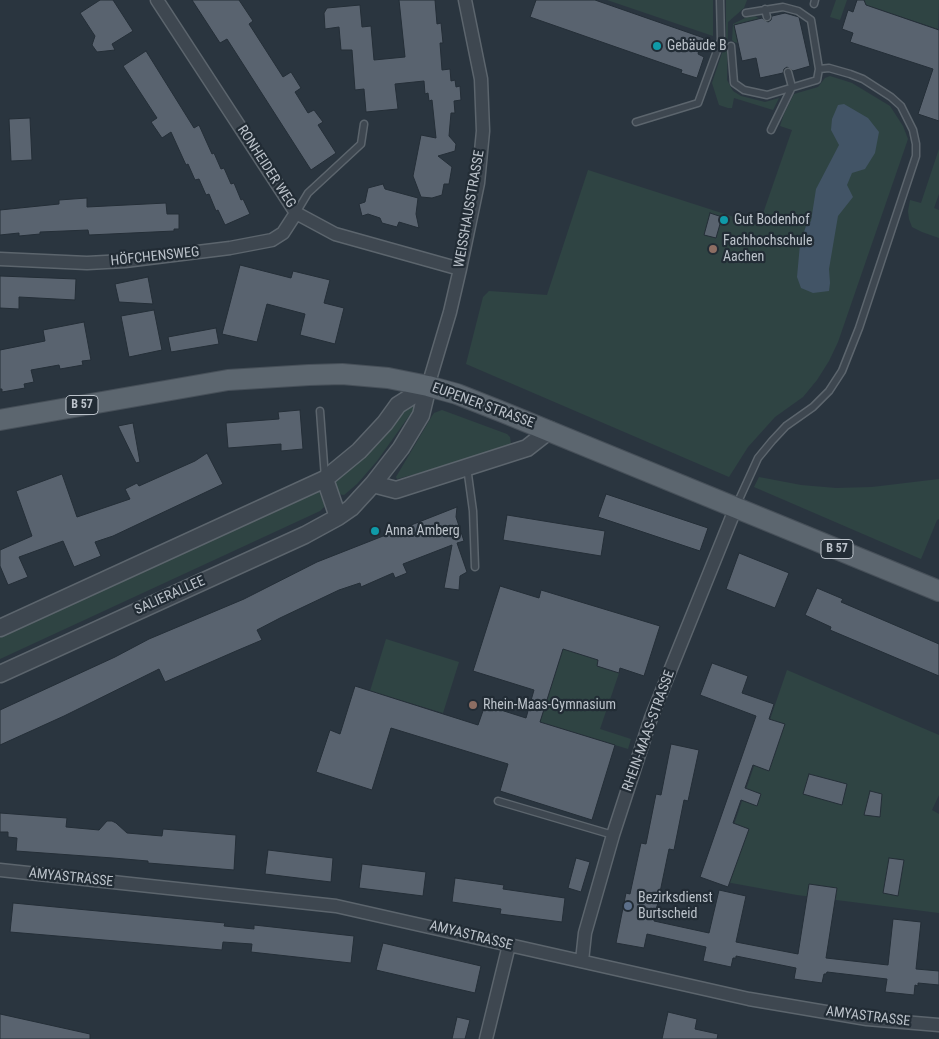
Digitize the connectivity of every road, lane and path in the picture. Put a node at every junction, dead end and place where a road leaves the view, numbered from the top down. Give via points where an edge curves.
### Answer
1 (158, 0) edge
2 (465, 0) edge
3 (720, 0) edge
4 (765, 9) junction
5 (746, 13) dead end
6 (767, 17) dead end
7 (731, 46) dead end
8 (819, 69) junction
9 (788, 72) dead end
10 (792, 88) junction
11 (636, 122) dead end
12 (364, 124) dead end
13 (771, 130) dead end
14 (296, 213) junction
15 (0, 259) edge
16 (460, 269) junction
17 (428, 386) junction
18 (320, 410) dead end
19 (0, 420) edge
20 (550, 430) junction
21 (467, 466) junction
22 (325, 479) junction
23 (374, 484) junction
24 (736, 506) junction
25 (338, 517) junction
26 (475, 567) dead end
27 (939, 591) edge
28 (0, 628) edge
29 (0, 674) edge
30 (498, 801) dead end
31 (613, 835) junction
32 (0, 870) edge
33 (509, 945) junction
34 (582, 961) junction
35 (939, 1025) edge
36 (486, 1039) edge

1 - 14 street, RONHEIDER WEG
2 - 16 street, WEISSHAUSSTRASSE via 481,79 484,131 478,183
3 - 11 lane via 721,40 698,104
4 - 5 lane
4 - 6 lane
4 - 8 lane via 783,7 798,11 811,20
7 - 10 lane via 734,83 744,90 767,95
8 - 10 lane via 817,80
8 - 24 lane via 836,69 863,79 900,106 913,130 916,144 914,166 842,371 829,391 767,446
9 - 10 lane
10 - 13 lane
12 - 14 lane via 362,144 308,193
14 - 15 street, HÖFCHENSWEG via 283,233 272,240 230,248 116,262
14 - 16 street, RONHEIDER WEG via 335,234
16 - 17 street, WEISSHAUSSTRASSE
17 - 19 main road, EUPENER STRASSE / B 57 via 372,376 269,376 182,387
17 - 20 main road, EUPENER STRASSE / B 57
17 - 22 street via 398,405 359,451
17 - 23 street, SALIERALLEE via 417,422
18 - 22 lane
20 - 21 street via 527,448
20 - 24 main road, EUPENER STRASSE / B 57
21 - 23 street via 396,490
21 - 26 lane
22 - 25 street
22 - 28 street
23 - 25 street, SALIERALLEE
24 - 27 main road, EUPENER STRASSE / B 57
24 - 31 street, RHEIN-MAAS-STRASSE via 651,718
25 - 29 street, SALIERALLEE
30 - 31 lane
31 - 34 street, RHEIN-MAAS-STRASSE via 585,932
32 - 33 street, AMYASTRASSE via 336,906
33 - 34 street, AMYASTRASSE
33 - 36 street
34 - 35 street, AMYASTRASSE via 766,1002 867,1019

